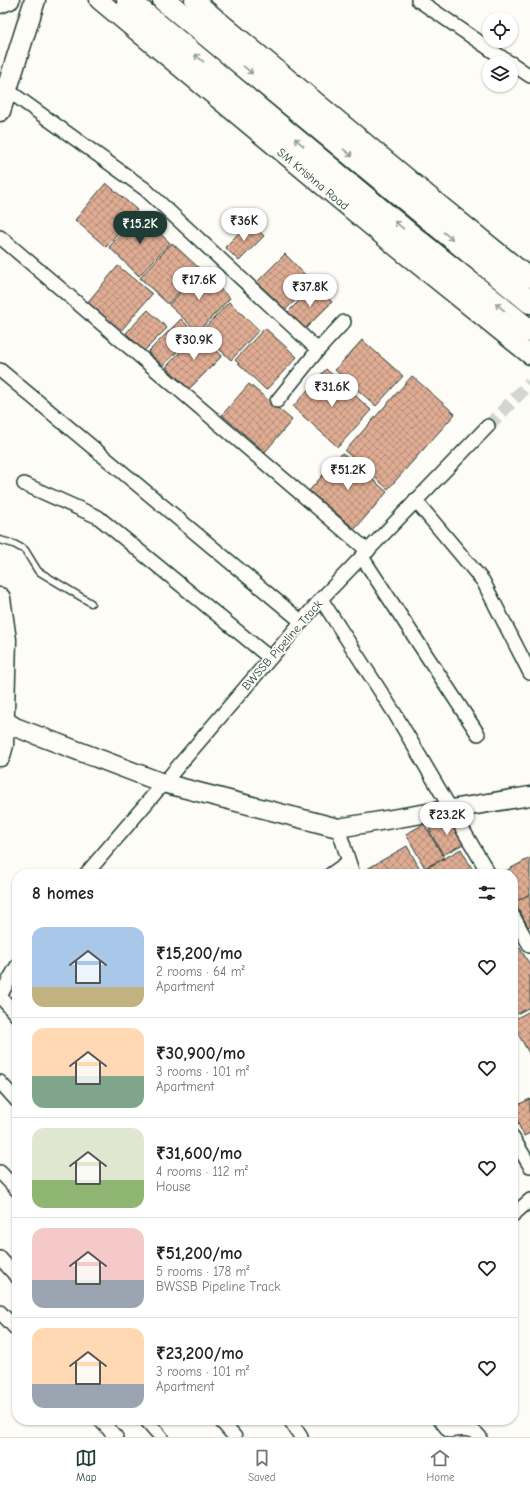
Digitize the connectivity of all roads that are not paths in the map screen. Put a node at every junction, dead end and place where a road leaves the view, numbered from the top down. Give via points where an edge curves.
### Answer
1 (10, 0) edge
2 (22, 0) edge
3 (35, 0) edge
4 (99, 0) edge
5 (128, 0) edge
6 (164, 0) edge
7 (194, 0) edge
8 (418, 0) edge
9 (0, 4) edge
10 (501, 56) edge
11 (0, 68) edge
12 (518, 68) edge
13 (530, 76) edge
14 (6, 89) junction
15 (0, 111) edge
16 (0, 237) edge
17 (530, 278) edge
18 (530, 302) edge
19 (344, 322) dead end
20 (527, 345) edge
21 (318, 350) junction
22 (0, 370) edge
23 (277, 401) dead end
24 (488, 426) tunnel mouth
25 (24, 484) dead end
26 (415, 500) junction
27 (0, 540) edge
28 (365, 554) junction
29 (0, 598) edge
30 (321, 599) junction
31 (91, 603) dead end
32 (302, 622) junction
33 (270, 658) junction
34 (530, 673) edge
35 (1, 718) edge
36 (478, 734) dead end
37 (0, 756) edge
38 (163, 783) junction
39 (530, 796) edge
40 (452, 810) junction
41 (338, 828) junction
42 (351, 868) edge
43 (90, 869) edge
44 (486, 869) edge
45 (518, 925) edge
46 (530, 946) edge
47 (12, 975) edge
48 (0, 996) edge
49 (12, 1010) edge
50 (0, 1082) edge
51 (12, 1095) edge
52 (518, 1146) edge
53 (530, 1166) edge
54 (0, 1172) edge
55 (12, 1185) edge
56 (530, 1200) edge
57 (518, 1211) edge
58 (0, 1258) edge
59 (12, 1271) edge
60 (0, 1312) edge
61 (12, 1325) edge
62 (105, 1425) edge
63 (150, 1425) edge
64 (224, 1425) edge
65 (293, 1425) edge
66 (444, 1425) edge
67 (116, 1437) edge
68 (161, 1437) edge
69 (235, 1437) edge
70 (301, 1437) edge
71 (480, 1437) edge

1 - 9 street
2 - 11 main road
3 - 14 main road
4 - 20 street, SM Krishna Road via 396,248
20 -> 5 highway, SM Krishna Road via 402,228
6 -> 18 highway
7 - 17 street
8 - 10 street
12 - 13 street
14 - 15 main road
14 - 21 street via 145,189
16 - 28 street
19 - 21 street
21 - 23 street
22 - 32 street
24 - 26 street, BWSSB Pipeline Track
25 - 33 street via 98,516
26 - 28 street, BWSSB Pipeline Track
26 - 34 street via 483,581
27 - 31 lane via 25,550 38,571
28 - 30 street, BWSSB Pipeline Track
28 - 36 street
29 - 35 main road via 6,640
30 - 32 street, BWSSB Pipeline Track
30 - 40 street via 395,714
32 - 33 street, BWSSB Pipeline Track
33 - 38 street, BWSSB Pipeline Track
35 - 37 main road via 3,745
35 - 38 street via 15,727
38 - 41 street
38 - 43 street, BWSSB Pipeline Track
39 - 40 street
40 - 41 street
40 - 44 street
41 - 42 street
45 - 46 street
47 - 48 street
48 - 49 street
50 - 51 street
52 - 53 street
54 - 55 street
56 - 57 street
58 - 59 street
60 - 61 street
62 - 67 street
63 - 68 street
64 - 69 street
65 - 70 street
66 - 71 street via 449,1430 465,1429

